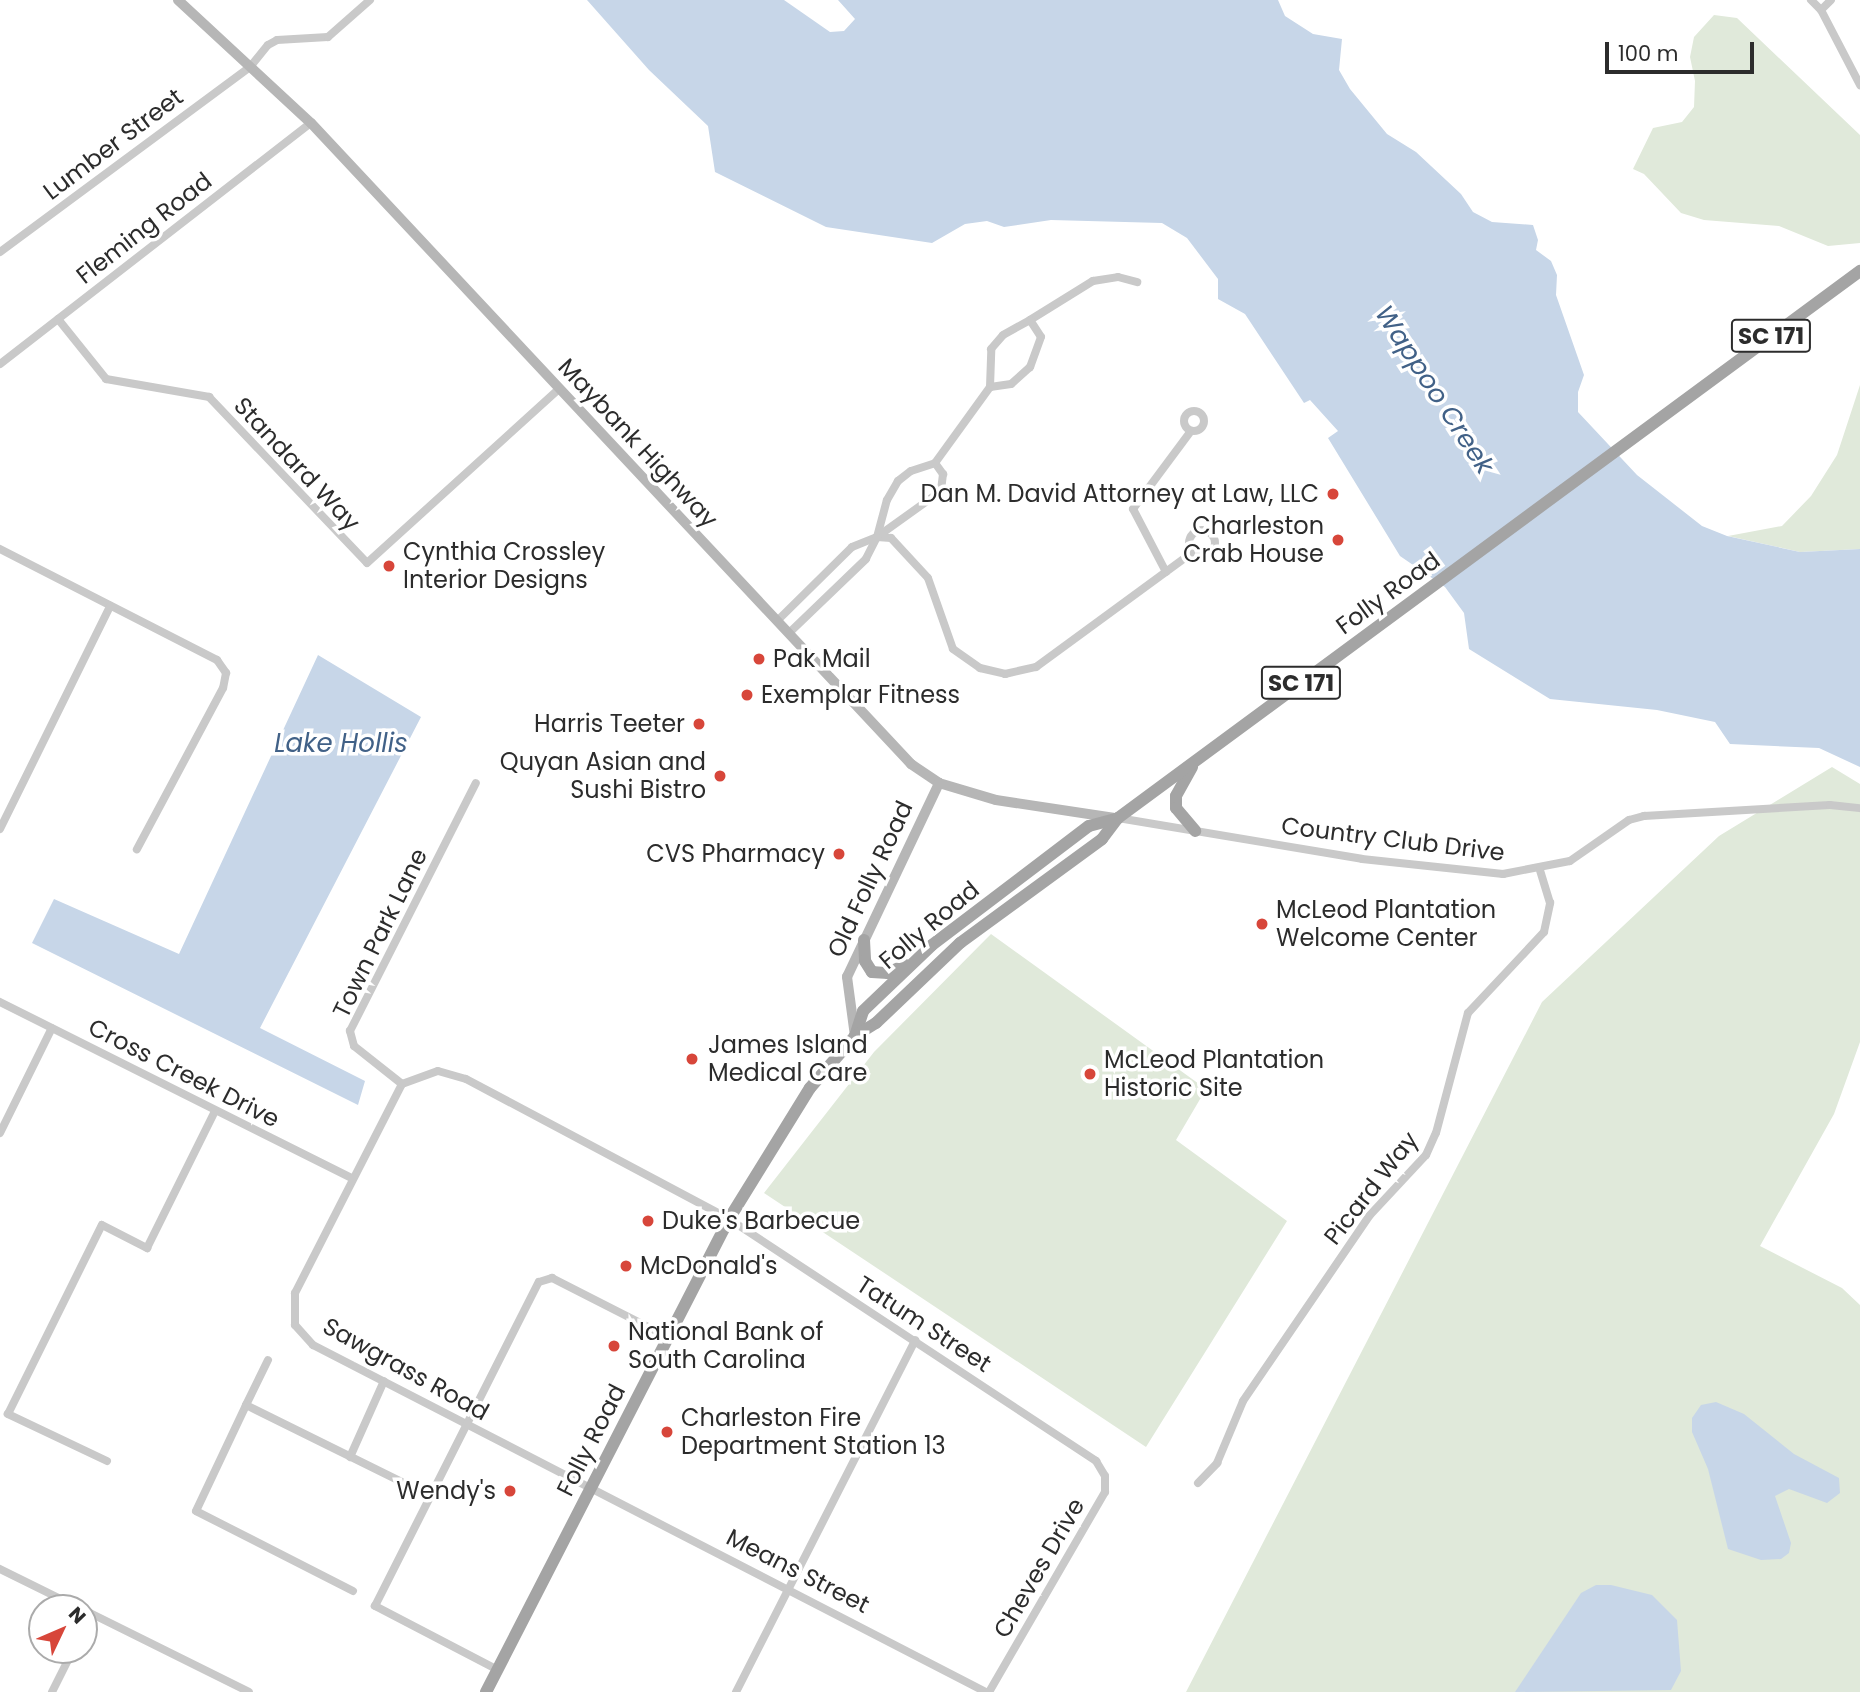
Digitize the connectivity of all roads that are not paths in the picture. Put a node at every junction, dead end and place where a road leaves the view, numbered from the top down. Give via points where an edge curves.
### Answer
1 (178, 0) edge
2 (370, 0) edge
3 (1811, 0) edge
4 (1831, 0) edge
5 (1821, 10) junction
6 (250, 67) junction
7 (1860, 85) edge
8 (311, 123) junction
9 (0, 251) edge
10 (1860, 271) edge
11 (1137, 282) dead end
12 (58, 318) junction
13 (1030, 320) junction
14 (0, 364) edge
15 (990, 387) junction
16 (559, 388) junction
17 (1191, 431) dead end
18 (935, 463) junction
19 (877, 537) junction
20 (0, 549) edge
21 (1193, 552) dead end
22 (1166, 572) junction
23 (110, 606) junction
24 (777, 621) junction
25 (789, 633) junction
26 (1198, 758) junction
27 (476, 783) dead end
28 (939, 783) junction
29 (1860, 808) edge
30 (1118, 818) junction
31 (0, 829) edge
32 (1195, 831) junction
33 (137, 849) dead end
34 (1540, 870) junction
35 (864, 940) junction
36 (923, 953) junction
37 (0, 1002) edge
38 (52, 1028) junction
39 (855, 1036) junction
40 (402, 1084) junction
41 (215, 1111) junction
42 (0, 1133) edge
43 (352, 1178) junction
44 (729, 1219) junction
45 (668, 1337) junction
46 (915, 1340) junction
47 (268, 1360) dead end
48 (384, 1381) junction
49 (246, 1405) junction
50 (466, 1425) junction
51 (350, 1457) junction
52 (107, 1461) dead end
53 (1097, 1461) joint
54 (1198, 1483) dead end
55 (405, 1484) dead end
56 (590, 1488) junction
57 (0, 1569) edge
58 (790, 1587) junction
59 (353, 1591) dead end
60 (51, 1594) edge
61 (98, 1617) edge
62 (66, 1664) edge
63 (498, 1670) junction
64 (52, 1692) edge
65 (249, 1692) edge
66 (486, 1692) edge
67 (736, 1692) edge
68 (988, 1692) edge

1 - 6 main road, Maybank Highway
2 - 6 street, Lumber Street via 328,37 277,40
3 - 5 street
4 - 5 street
5 - 7 street
6 - 8 main road, Maybank Highway
6 - 9 street, Lumber Street
8 - 12 street, Fleming Road
8 - 16 main road, Maybank Highway
10 - 26 main road, Folly Road / SC 171
11 - 13 street via 1118,277 1093,281
12 - 14 street, Fleming Road
12 - 16 street, Standard Way via 106,379 209,397 367,563
13 - 15 street via 1003,335 991,349
13 - 15 street via 1041,337 1030,366 1011,384
15 - 18 street
16 - 24 main road, Maybank Highway
17 - 22 street via 1133,509
18 - 19 street via 898,481 887,500
18 - 19 street via 943,474 941,491
19 - 22 street via 891,538 928,578 953,649 980,668 1006,674 1036,667
19 - 24 street via 852,547
19 - 25 street via 866,559
20 - 23 street
21 - 22 street
23 - 31 street
23 - 33 street via 217,660 226,673 223,688
24 - 25 main road, Maybank Highway
25 - 28 main road, Maybank Highway via 874,729
26 - 30 main road, Folly Road / SC 171
26 - 32 main road via 1176,796 1181,818
27 - 40 street, Town Park Lane via 351,1031 354,1046
28 - 30 main road, Maybank Highway via 996,800
28 - 35 main road, Old Folly Road
29 - 34 street, Country Club Drive via 1830,805 1644,816 1629,820 1570,860
30 - 32 street, Country Club Drive
30 - 36 main road, Folly Road via 1089,826
30 - 39 main road, Folly Road via 1102,839 960,943 876,1023
32 - 34 street, Country Club Drive via 1413,865 1503,874
34 - 54 street, Picard Way via 1550,903 1544,932 1468,1013 1426,1155 1370,1215 1243,1401 1217,1463
35 - 36 main road via 865,961 880,974 897,970
35 - 39 main road, Old Folly Road via 847,979
36 - 39 main road, Folly Road via 863,1012
37 - 38 street, Cross Creek Drive
38 - 41 street, Cross Creek Drive
38 - 42 street
39 - 44 main road, Folly Road via 810,1088
40 - 43 street, Sawgrass Road
40 - 44 street via 438,1071 466,1079
41 - 43 street, Cross Creek Drive
41 - 52 street via 147,1248 102,1225 8,1414
43 - 48 street, Sawgrass Road via 295,1293 292,1311 295,1325 313,1345
44 - 45 main road, Folly Road
44 - 46 street, Tatum Street
45 - 50 street via 552,1278 544,1279
45 - 56 main road, Folly Road
46 - 53 street, Tatum Street
46 - 58 street
47 - 49 street
48 - 50 street, Sawgrass Road
48 - 51 street
49 - 51 street
49 - 59 street via 196,1511
50 - 56 street, Sawgrass Road
50 - 63 street via 375,1606
51 - 55 street
53 - 68 street, Cheves Drive via 1105,1476 1105,1492
56 - 58 street, Means Street
56 - 63 main road, Folly Road
57 - 60 street
58 - 67 street
58 - 68 street, Means Street
61 - 65 street
62 - 64 street
63 - 66 main road, Folly Road

